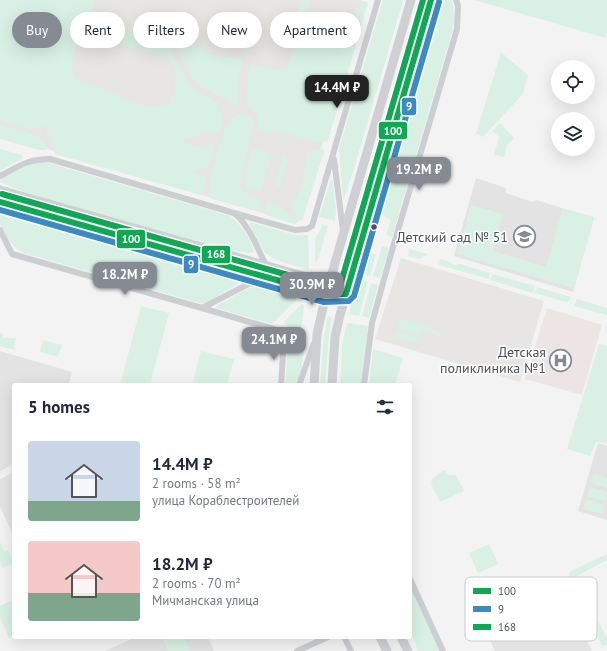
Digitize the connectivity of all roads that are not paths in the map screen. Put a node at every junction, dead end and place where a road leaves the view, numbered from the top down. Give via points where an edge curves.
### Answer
1 (378, 0) edge
2 (411, 0) edge
3 (431, 0) edge
4 (456, 0) edge
5 (334, 155) junction
6 (0, 176) edge
7 (0, 190) edge
8 (0, 202) edge
9 (234, 213) junction
10 (0, 230) edge
11 (343, 237) junction
12 (266, 265) junction
13 (264, 276) junction
14 (329, 285) junction
15 (326, 294) junction
16 (346, 294) junction
17 (202, 308) junction
18 (317, 334) junction
19 (281, 383) edge
20 (300, 383) edge
21 (314, 383) edge
22 (332, 383) edge
23 (364, 383) edge
24 (412, 583) edge
25 (324, 639) edge
26 (345, 639) edge
27 (381, 639) edge
28 (402, 639) edge
29 (297, 651) edge
30 (351, 651) edge
31 (387, 651) edge
32 (408, 651) edge
33 (443, 651) edge

1 - 5 street
2 - 11 main road
3 - 16 main road
4 - 23 street via 457,30 372,323
5 - 9 street via 312,226 308,229 289,229
5 - 11 street
6 - 9 street via 26,162 50,159
7 - 12 main road
8 - 13 main road
9 - 12 street via 242,219
10 - 17 street via 12,254
11 - 14 main road
12 - 14 main road
13 - 15 main road
13 - 17 street
14 - 15 main road
14 - 16 main road
15 - 16 main road
15 - 18 main road
16 - 22 main road via 335,337
17 - 19 street via 279,331 284,339
18 - 20 street
18 - 21 main road
24 - 33 street
25 - 29 street
26 - 30 street
27 - 31 main road
28 - 32 main road

